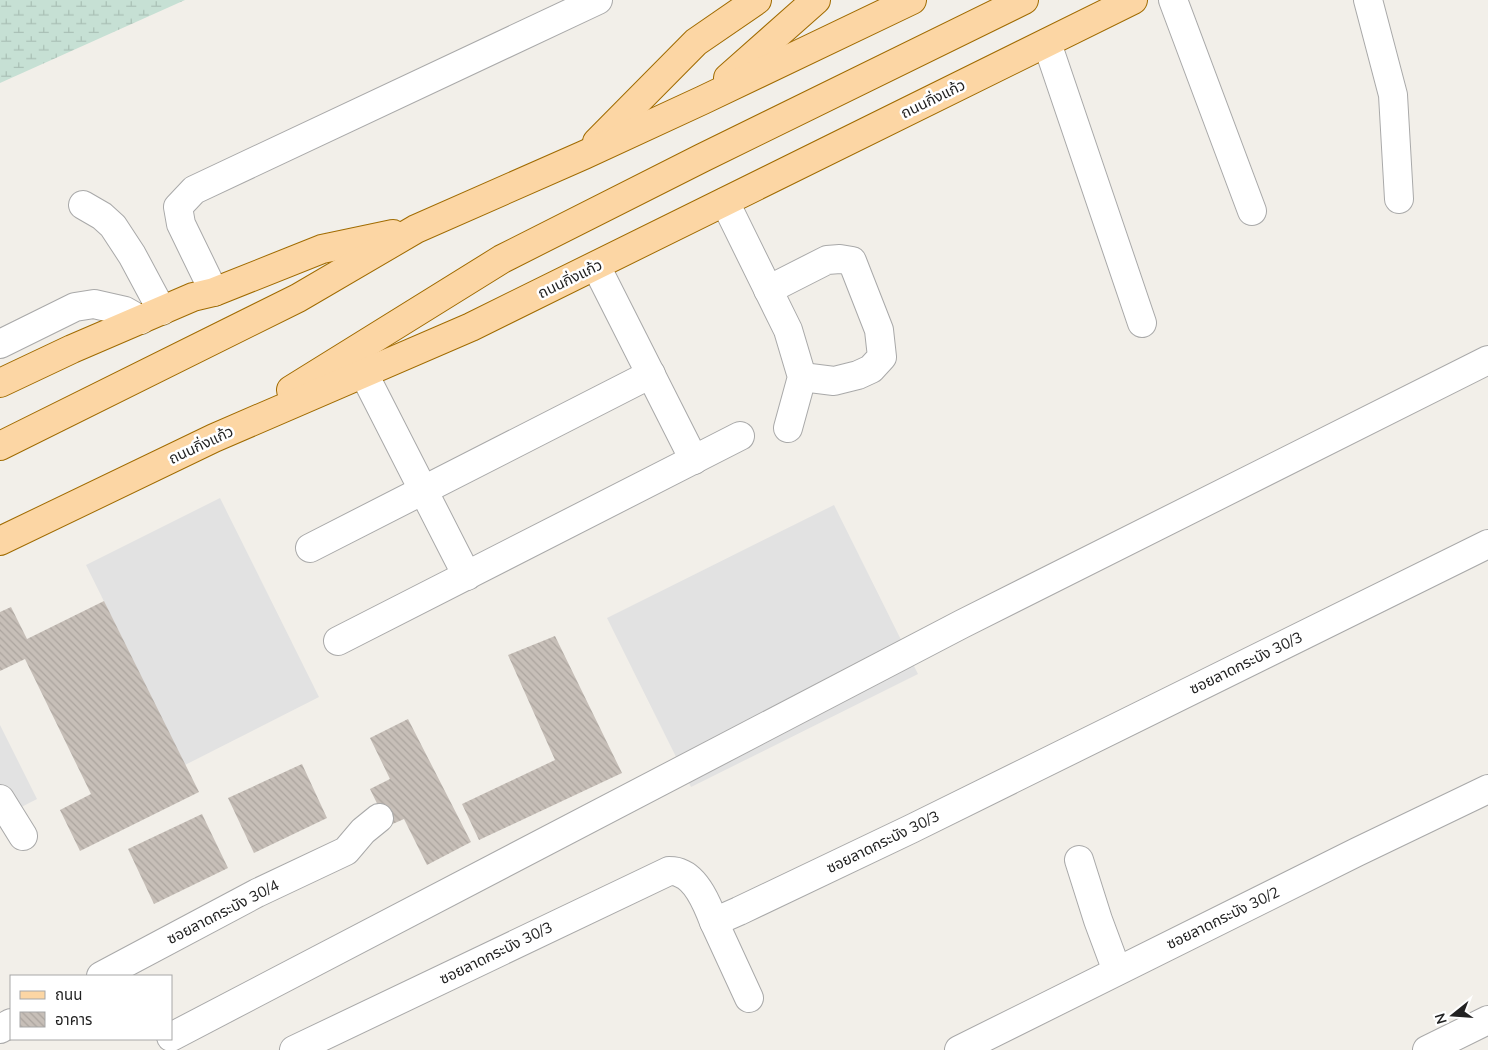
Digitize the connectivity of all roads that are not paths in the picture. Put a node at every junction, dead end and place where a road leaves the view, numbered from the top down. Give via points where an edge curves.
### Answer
1 (598, 0) edge
2 (757, 0) edge
3 (816, 0) edge
4 (912, 0) edge
5 (1024, 0) edge
6 (1133, 0) edge
7 (1173, 0) edge
8 (1368, 0) edge
9 (1047, 43) junction
10 (702, 100) junction
11 (584, 155) junction
12 (1399, 199) dead end
13 (726, 202) junction
14 (84, 205) dead end
15 (1252, 211) dead end
16 (416, 229) junction
17 (596, 266) junction
18 (768, 290) junction
19 (214, 292) junction
20 (151, 315) junction
21 (1142, 323) dead end
22 (0, 344) edge
23 (1488, 360) edge
24 (364, 374) junction
25 (651, 374) junction
26 (802, 376) junction
27 (0, 383) edge
28 (788, 428) dead end
29 (740, 436) dead end
30 (214, 438) junction
31 (0, 446) edge
32 (694, 460) junction
33 (423, 490) junction
34 (0, 541) edge
35 (1488, 544) edge
36 (310, 548) dead end
37 (467, 576) junction
38 (338, 641) dead end
39 (1488, 789) edge
40 (0, 799) edge
41 (379, 818) dead end
42 (23, 836) dead end
43 (1079, 860) dead end
44 (714, 922) junction
45 (1117, 971) junction
46 (116, 973) edge
47 (749, 998) dead end
48 (1488, 1020) edge
49 (172, 1036) edge
50 (294, 1050) edge
51 (959, 1050) edge
52 (1427, 1050) edge

1 - 19 street via 194,190 178,206 181,224
2 - 11 main road via 696,42
3 - 10 main road
4 - 10 main road
5 - 30 main road via 502,259
6 - 9 main road, ถนนกิ่งแก้ว
7 - 15 street
8 - 12 street via 1393,95
9 - 13 main road, ถนนกิ่งแก้ว
9 - 21 street
10 - 11 main road
11 - 16 main road
13 - 17 main road, ถนนกิ่งแก้ว
13 - 18 street
14 - 20 street via 113,226 132,255
16 - 19 main road via 322,249
16 - 31 main road via 298,298
17 - 24 main road, ถนนกิ่งแก้ว via 471,328
17 - 25 street
18 - 26 street via 788,330
18 - 26 street via 827,260 840,258 852,261 879,330 882,357 871,369 858,375 834,380
19 - 20 main road via 193,297
20 - 22 street via 94,304 75,307
20 - 27 main road
23 - 49 street via 962,624
24 - 30 main road, ถนนกิ่งแก้ว
24 - 33 street
25 - 32 street
25 - 33 street
26 - 28 street
29 - 32 street
30 - 34 main road, ถนนกิ่งแก้ว
32 - 37 street
33 - 36 street
33 - 37 street
35 - 44 street, ซอยลาดกระบัง 30/3 via 911,829
37 - 38 street
39 - 45 street, ซอยลาดกระบัง 30/2
40 - 42 street
41 - 46 street, ซอยลาดกระบัง 30/4 via 346,851 257,893
43 - 45 street
44 - 47 street
44 - 50 street, ซอยลาดกระบัง 30/3 via 692,881 681,873 668,871
45 - 51 street, ซอยลาดกระบัง 30/2
48 - 52 street

